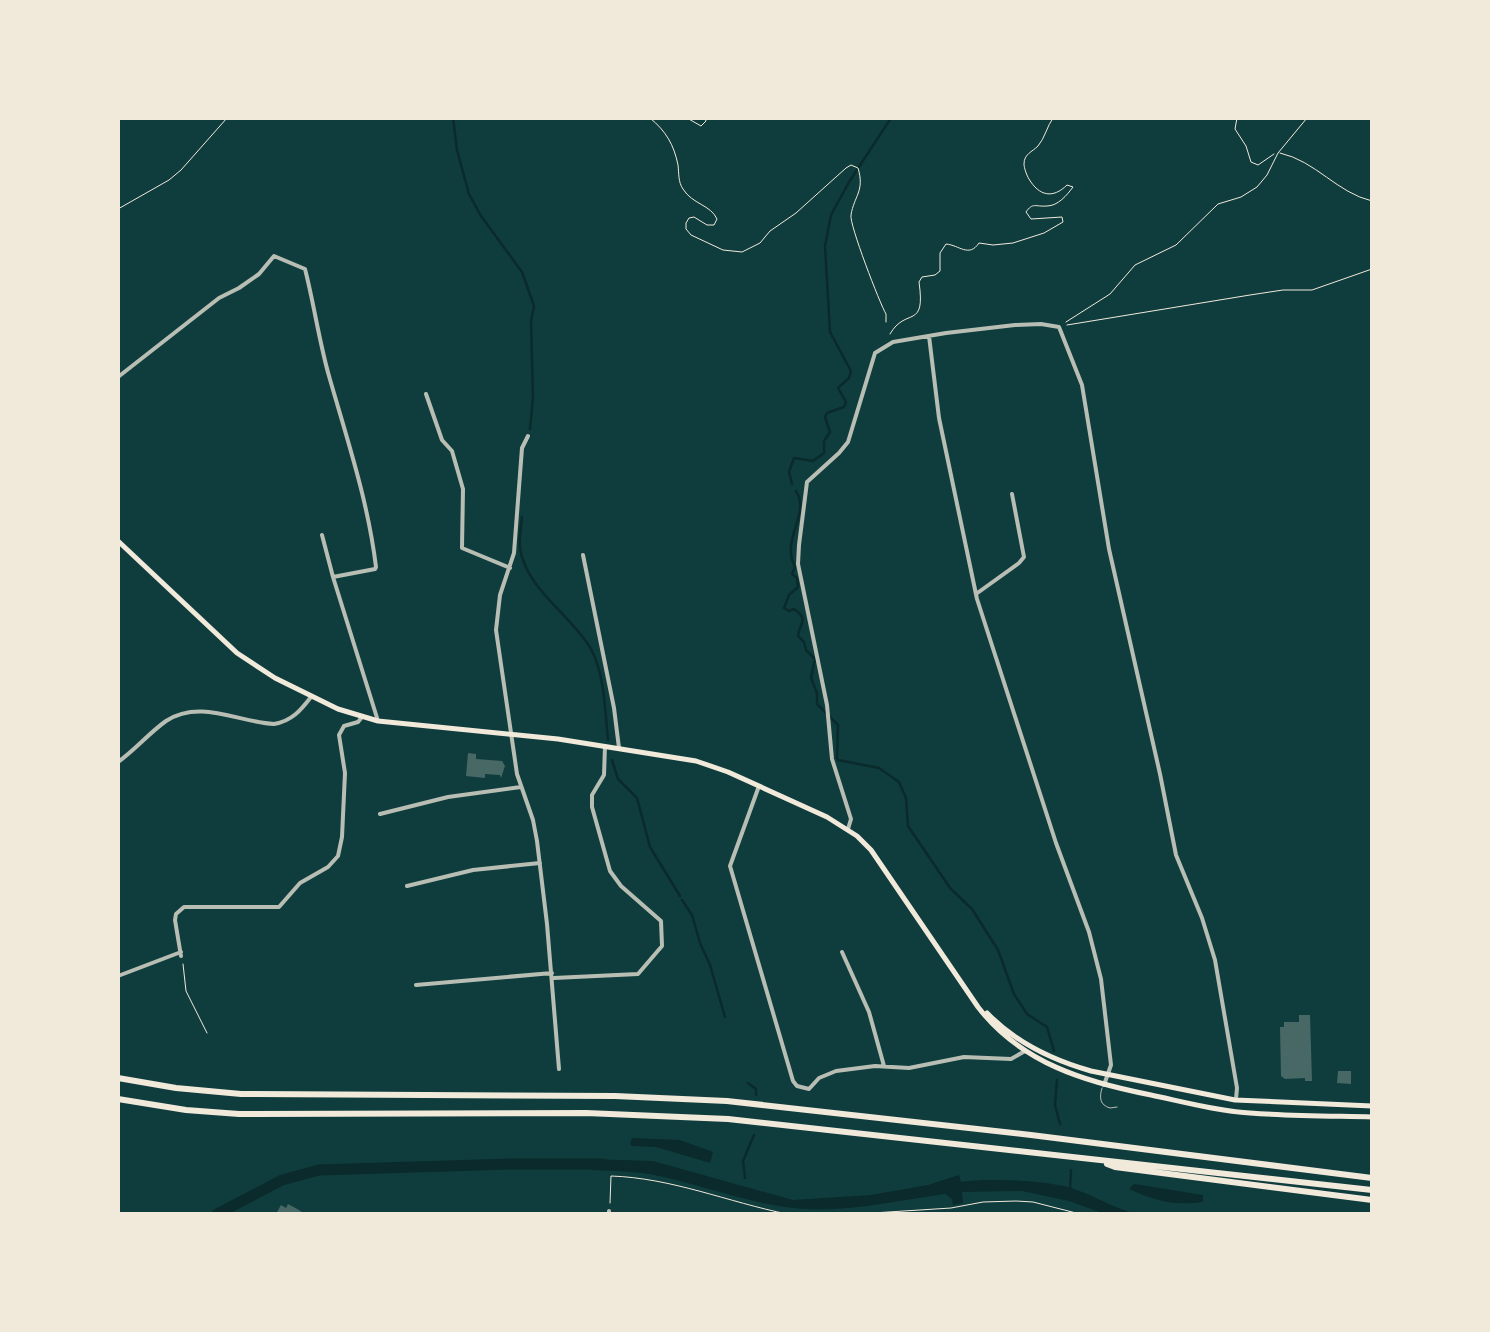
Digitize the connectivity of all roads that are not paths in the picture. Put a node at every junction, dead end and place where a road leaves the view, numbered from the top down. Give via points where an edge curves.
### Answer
1 (928, 336) junction
2 (118, 377) edge
3 (426, 394) dead end
4 (528, 436) dead end
5 (1012, 494) dead end
6 (322, 536) dead end
7 (118, 541) edge
8 (582, 555) dead end
9 (510, 568) junction
10 (333, 578) junction
11 (976, 594) junction
12 (311, 696) junction
13 (362, 718) junction
14 (378, 722) junction
15 (511, 734) junction
16 (605, 746) junction
17 (619, 748) junction
18 (118, 762) edge
19 (521, 786) junction
20 (759, 786) junction
21 (380, 814) dead end
22 (848, 829) junction
23 (540, 863) junction
24 (407, 886) dead end
25 (842, 952) dead end
26 (118, 976) edge
27 (552, 976) junction
28 (416, 986) dead end
29 (966, 988) junction
30 (1034, 1049) junction
31 (1025, 1051) junction
32 (884, 1066) junction
33 (560, 1069) dead end
34 (1108, 1075) junction
35 (118, 1078) edge
36 (1104, 1085) junction
37 (118, 1099) edge
38 (1236, 1100) junction
39 (1372, 1106) edge
40 (1117, 1107) dead end
41 (1372, 1117) edge
42 (1098, 1160) junction
43 (1372, 1177) edge
44 (1372, 1190) edge
45 (1372, 1200) edge

1 - 11 street
1 - 22 street via 892,342 875,353 848,442 806,485 798,559
1 - 38 street via 1015,325 1059,327 1082,386 1109,549 1176,855 1216,960
2 - 10 street via 259,274 274,256 305,269 376,566
3 - 9 street via 464,489 462,548
4 - 9 street
5 - 11 street via 1024,557
6 - 10 street
7 - 12 main road via 236,653
8 - 17 street
9 - 15 street via 496,622
10 - 14 street
11 - 34 street via 1089,932 1105,1003
12 - 13 main road
12 - 18 street via 290,719 274,724 188,712 163,723
13 - 14 main road
13 - 26 street via 339,735 344,773 338,856 328,868 300,883 279,907 184,908 175,920 181,954
14 - 15 main road
15 - 16 main road
15 - 19 street
16 - 17 main road
16 - 27 street via 604,775 592,795 602,845 617,882 661,921 663,942 638,974
17 - 20 main road via 696,761
19 - 21 street
19 - 23 street
20 - 22 main road
20 - 32 street via 730,866 793,1081 809,1089 826,1074
22 - 29 main road via 871,850
23 - 24 street
23 - 27 street
25 - 32 street
27 - 28 street
27 - 33 street
29 - 30 main road
29 - 31 main road via 998,1031
30 - 31 street
30 - 34 main road
31 - 32 street via 1011,1059
31 - 36 main road
34 - 36 street
34 - 38 main road
35 - 43 highway via 241,1094 728,1101
36 - 40 lane via 1102,1103
36 - 41 main road via 1232,1111
37 - 42 highway via 239,1114 686,1116
38 - 39 main road
42 - 44 highway
42 - 45 highway

